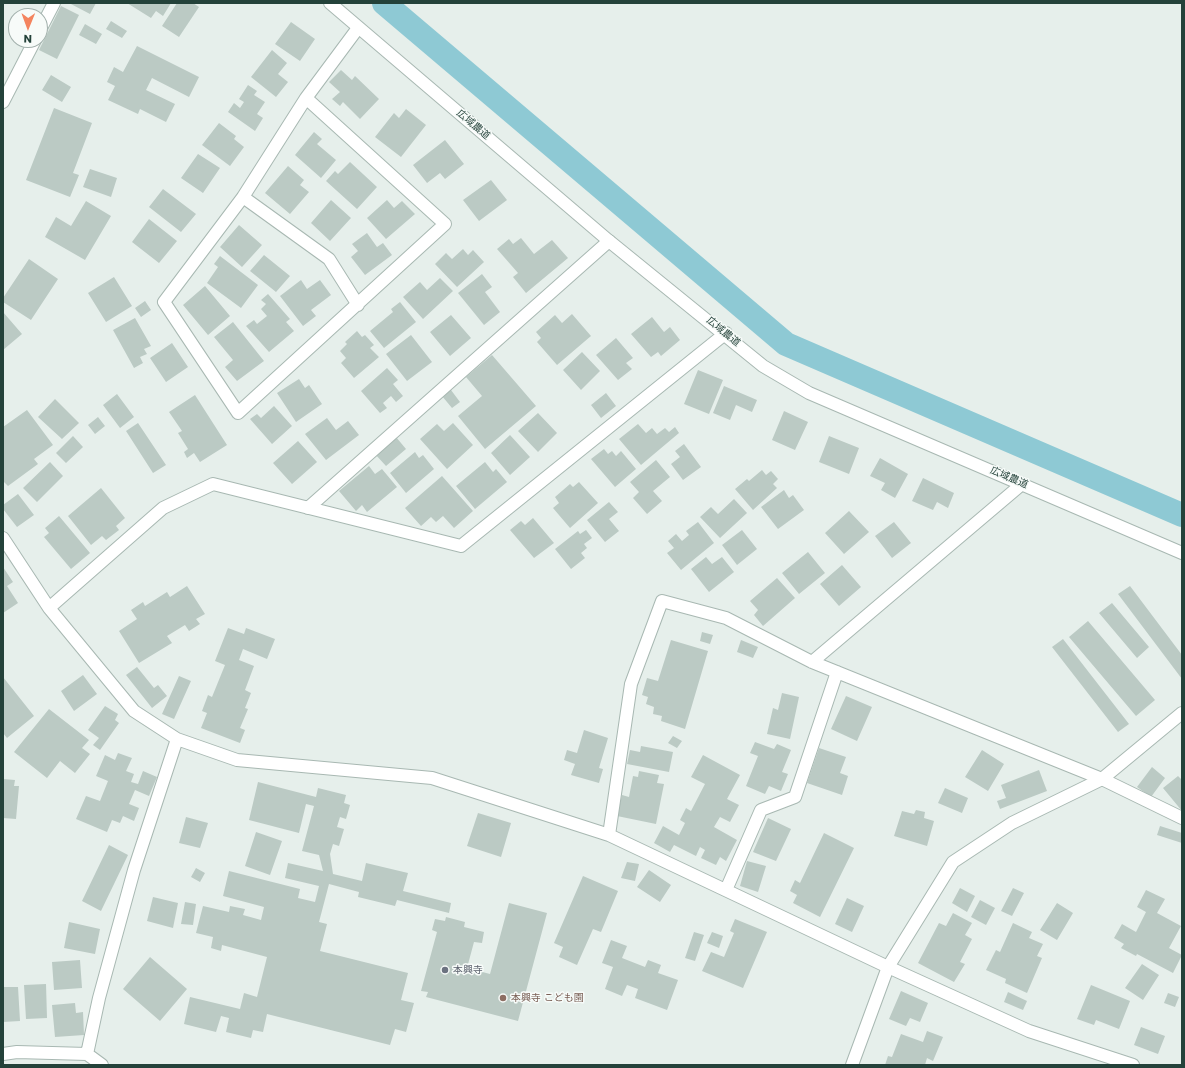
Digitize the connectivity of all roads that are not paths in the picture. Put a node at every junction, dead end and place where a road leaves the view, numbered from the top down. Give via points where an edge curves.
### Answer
1 (54, 3) edge
2 (330, 3) edge
3 (48, 15) edge
4 (358, 28) junction
5 (31, 48) edge
6 (306, 98) junction
7 (3, 102) edge
8 (243, 197) junction
9 (609, 241) junction
10 (358, 305) junction
11 (726, 333) junction
12 (1022, 484) junction
13 (308, 508) junction
14 (3, 538) edge
15 (1182, 552) edge
16 (49, 608) junction
17 (812, 662) junction
18 (837, 672) junction
19 (1182, 713) edge
20 (177, 739) junction
21 (1102, 779) junction
22 (1182, 818) edge
23 (610, 835) junction
24 (726, 890) junction
25 (888, 967) junction
26 (3, 1054) edge
27 (87, 1054) junction
28 (102, 1065) edge
29 (852, 1065) edge
30 (1133, 1065) edge

1 - 3 street
2 - 4 street, 広域農道
4 - 6 street
4 - 9 street, 広域農道
5 - 7 street
6 - 8 street
6 - 10 street via 445,224
8 - 10 street via 329,259
8 - 10 street via 164,302 238,412
9 - 11 street, 広域農道
9 - 13 street
11 - 12 street, 広域農道 via 763,366 809,393
11 - 13 street via 461,546
12 - 15 street, 広域農道
12 - 17 street
13 - 16 street via 213,484 163,508
14 - 16 street
16 - 20 street via 134,711
17 - 18 street
17 - 23 street via 726,618 662,601 631,684
18 - 21 street
18 - 24 street via 796,796 761,810
19 - 21 street
20 - 23 street via 237,760 432,778
20 - 27 street via 134,870 99,998
21 - 22 street
21 - 25 street via 1012,824 953,862
23 - 24 street
24 - 25 street
25 - 29 street
25 - 30 street via 1029,1031
26 - 27 street
27 - 28 street

